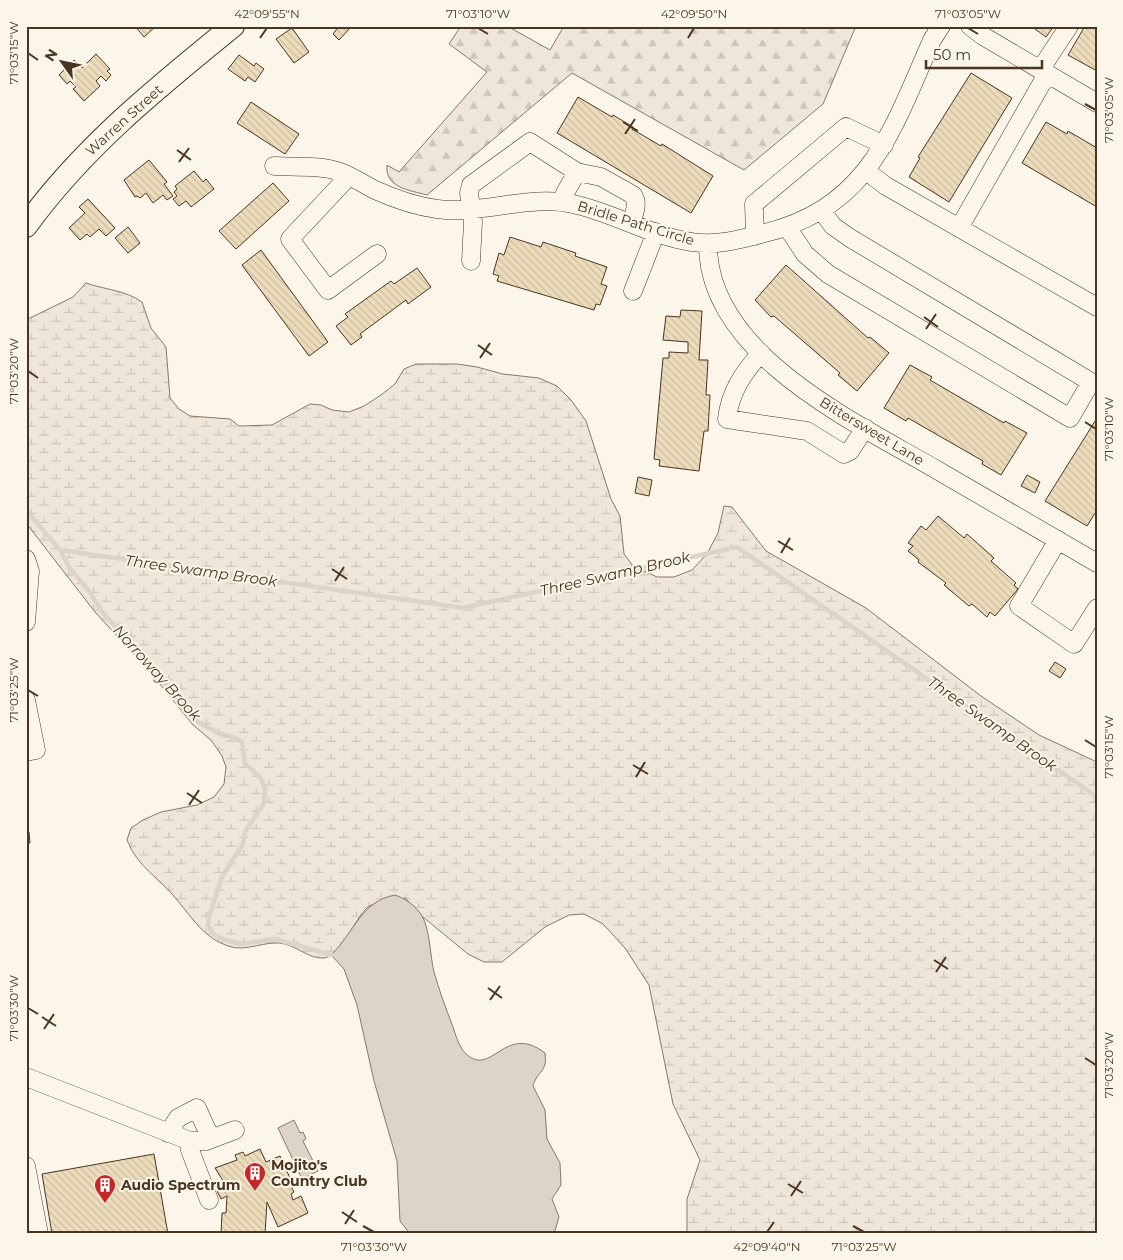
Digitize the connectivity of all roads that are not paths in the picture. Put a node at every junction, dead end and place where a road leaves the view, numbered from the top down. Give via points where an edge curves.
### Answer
1 (233, 26) edge
2 (941, 26) edge
3 (970, 26) edge
4 (1069, 26) edge
5 (1044, 72) junction
6 (1097, 103) edge
7 (884, 145) junction
8 (274, 166) dead end
9 (577, 172) junction
10 (866, 172) junction
11 (349, 176) junction
12 (563, 202) junction
13 (472, 210) junction
14 (821, 210) junction
15 (631, 223) junction
16 (26, 226) edge
17 (787, 227) junction
18 (959, 228) junction
19 (656, 232) junction
20 (755, 236) junction
21 (708, 244) junction
22 (377, 254) dead end
23 (470, 261) dead end
24 (633, 291) dead end
25 (1097, 307) edge
26 (761, 352) junction
27 (865, 428) junction
28 (1058, 540) junction
29 (26, 559) edge
30 (1097, 563) edge
31 (1097, 608) edge
32 (26, 622) edge
33 (26, 700) edge
34 (26, 752) edge
35 (26, 1078) edge
36 (235, 1130) dead end
37 (168, 1133) junction
38 (211, 1139) junction
39 (190, 1141) junction
40 (26, 1166) edge
41 (209, 1200) dead end
42 (39, 1234) edge

1 - 16 main road, Warren Street via 104,136 65,176
2 - 7 street, Bridle Path Circle
3 - 5 street
4 - 5 street
5 - 6 street
5 - 18 street
7 - 10 street, Bridle Path Circle
7 - 20 street via 846,127 754,204
8 - 11 street, Bridle Path Circle via 331,170
9 - 12 street
9 - 13 street via 530,142 471,185
9 - 15 street via 601,177 632,195 636,202
10 - 14 street, Bridle Path Circle
10 - 18 street
11 - 13 street, Bridle Path Circle via 411,204 446,210
11 - 22 street via 290,239 328,290
12 - 13 street, Bridle Path Circle
12 - 15 street, Bridle Path Circle
13 - 23 street
14 - 17 street, Bridle Path Circle
14 - 17 street via 833,226 850,238 1091,382 1070,418 828,274 804,254
15 - 19 street, Bridle Path Circle
17 - 20 street, Bridle Path Circle
18 - 25 street
19 - 21 street, Bridle Path Circle via 688,242
19 - 24 street
20 - 21 street, Bridle Path Circle
21 - 26 street, Bittersweet Lane via 710,272 719,298
26 - 27 street, Bittersweet Lane via 810,394
26 - 27 street via 736,385 726,419 807,431 844,454 850,451
27 - 28 street, Bittersweet Lane
28 - 30 street, Bittersweet Lane
28 - 31 street via 1019,606 1074,644
29 - 32 street via 30,571
33 - 34 street via 36,750
35 - 37 street
36 - 38 street
37 - 38 street via 178,1118 197,1108
37 - 39 street
38 - 39 street
39 - 41 street via 190,1150
40 - 42 street

